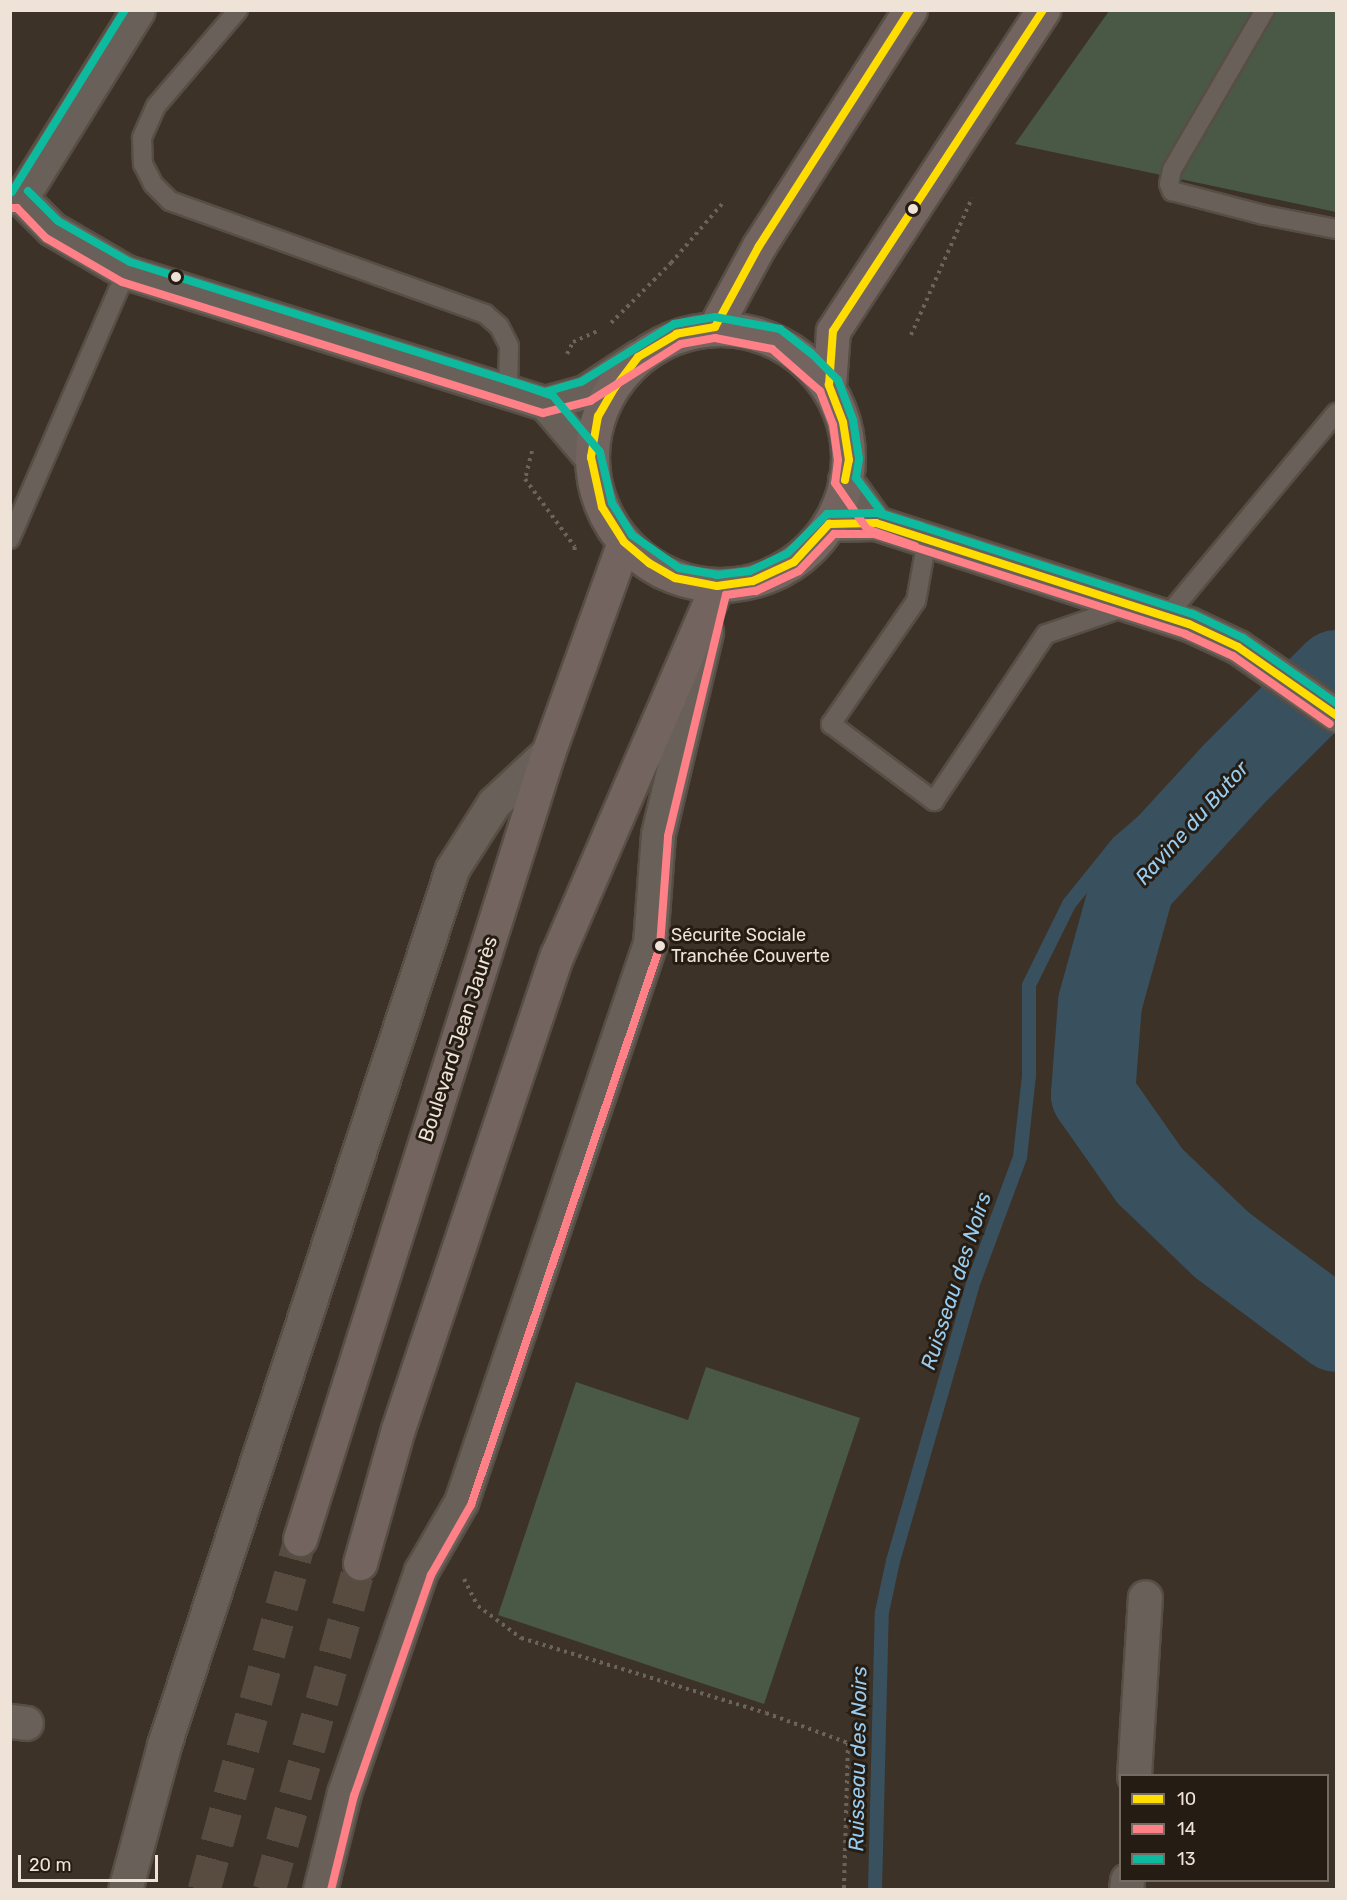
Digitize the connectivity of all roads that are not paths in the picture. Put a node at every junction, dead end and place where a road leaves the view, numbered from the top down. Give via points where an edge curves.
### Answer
1 (138, 10) edge
2 (238, 10) edge
3 (910, 10) edge
4 (1042, 10) edge
5 (1265, 10) edge
6 (16, 198) edge
7 (1336, 229) edge
8 (126, 272) junction
9 (715, 327) junction
10 (638, 357) junction
11 (829, 385) junction
12 (508, 391) junction
13 (545, 403) junction
14 (1336, 413) edge
15 (591, 457) junction
16 (845, 480) junction
17 (876, 523) junction
18 (828, 524) junction
19 (10, 539) edge
20 (927, 540) junction
21 (624, 542) junction
22 (717, 585) junction
23 (1129, 605) junction
24 (1166, 617) junction
25 (1336, 715) edge
26 (548, 753) junction
27 (300, 1539) tunnel mouth
28 (360, 1563) tunnel mouth
29 (1145, 1597) dead end
30 (1134, 1774) edge
31 (125, 1890) edge
32 (320, 1890) edge

1 - 6 street
2 - 12 lane via 156,106 142,138 143,164 153,184 170,201 485,314 499,326 509,346
3 - 9 main road via 759,246
4 - 11 main road via 833,331
5 - 7 lane via 1172,170 1168,184 1172,191
6 - 8 street via 52,229
8 - 12 street
8 - 19 lane
9 - 10 main road via 677,334
9 - 11 main road via 776,339
10 - 13 street via 585,392
10 - 15 main road via 598,416
11 - 16 main road via 843,422 849,460
12 - 13 street
13 - 15 street
14 - 24 lane
15 - 21 main road via 602,507
16 - 17 street
16 - 18 main road via 838,510
17 - 18 street
17 - 20 street
18 - 22 main road via 794,562 753,581
20 - 23 street
20 - 23 lane via 916,601 831,724 934,801 1046,634
21 - 22 main road via 675,578
21 - 26 main road, Boulevard Jean Jaurès
22 - 28 main road via 557,955 398,1429
22 - 32 street via 658,834 650,943 461,1502 421,1571 344,1793
23 - 24 street
24 - 25 street via 1238,647
26 - 27 main road, Boulevard Jean Jaurès
26 - 31 street via 494,803 452,869 164,1745
29 - 30 street

